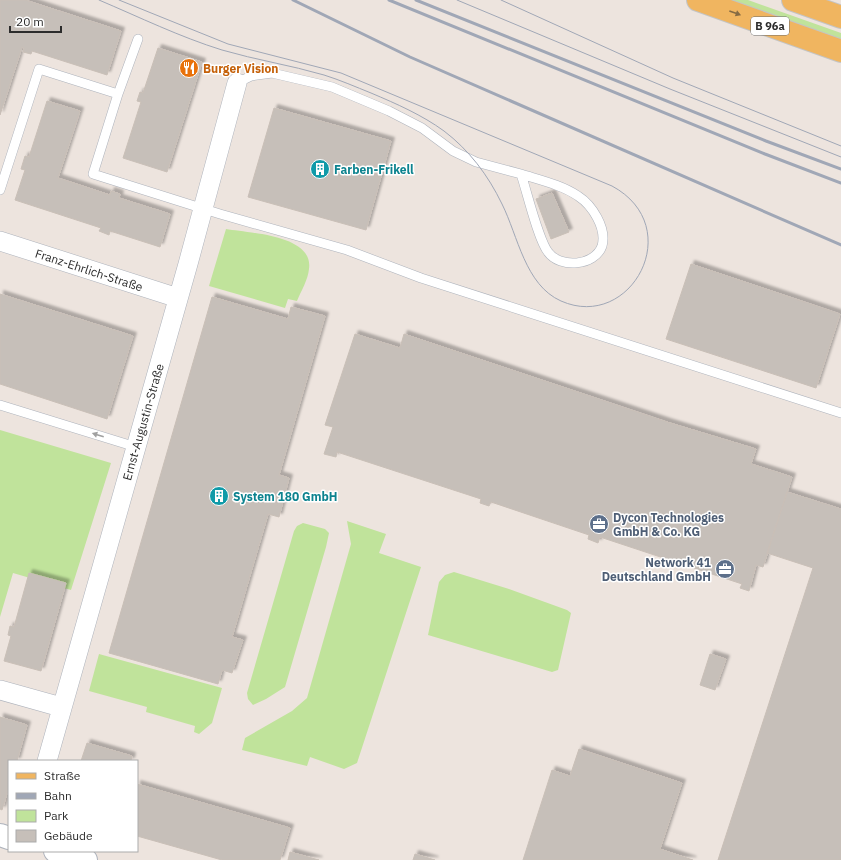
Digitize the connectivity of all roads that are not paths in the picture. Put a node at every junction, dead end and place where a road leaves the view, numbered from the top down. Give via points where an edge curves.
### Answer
1 (698, 0) edge
2 (794, 0) edge
3 (841, 17) edge
4 (138, 39) dead end
5 (841, 51) edge
6 (237, 83) joint
7 (118, 94) junction
8 (521, 174) junction
9 (0, 190) edge
10 (203, 209) junction
11 (0, 241) edge
12 (178, 298) junction
13 (0, 405) edge
14 (841, 413) edge
15 (136, 447) junction
16 (0, 690) edge
17 (61, 707) junction
18 (47, 760) edge
19 (58, 852) edge
20 (86, 860) edge

1 -> 5 main road, B 96a
2 - 3 main road, B 96a
4 - 7 lane
6 - 8 lane via 251,76 272,73 332,87 422,128 454,151 476,162
6 - 10 street, Ernst-Augustin-Straße
7 - 9 lane via 39,69
7 - 10 lane via 93,174
8 - 8 lane via 547,252 552,257 570,264 584,262 595,256 602,245 601,228 592,207 578,195
10 - 12 street, Ernst-Augustin-Straße
10 - 14 lane via 347,250 421,278
11 - 12 street, Franz-Ehrlich-Straße
12 - 15 street, Ernst-Augustin-Straße
15 -> 13 lane
15 - 17 street, Ernst-Augustin-Straße
16 - 17 street
17 - 18 street, Ernst-Augustin-Straße
19 - 20 street

